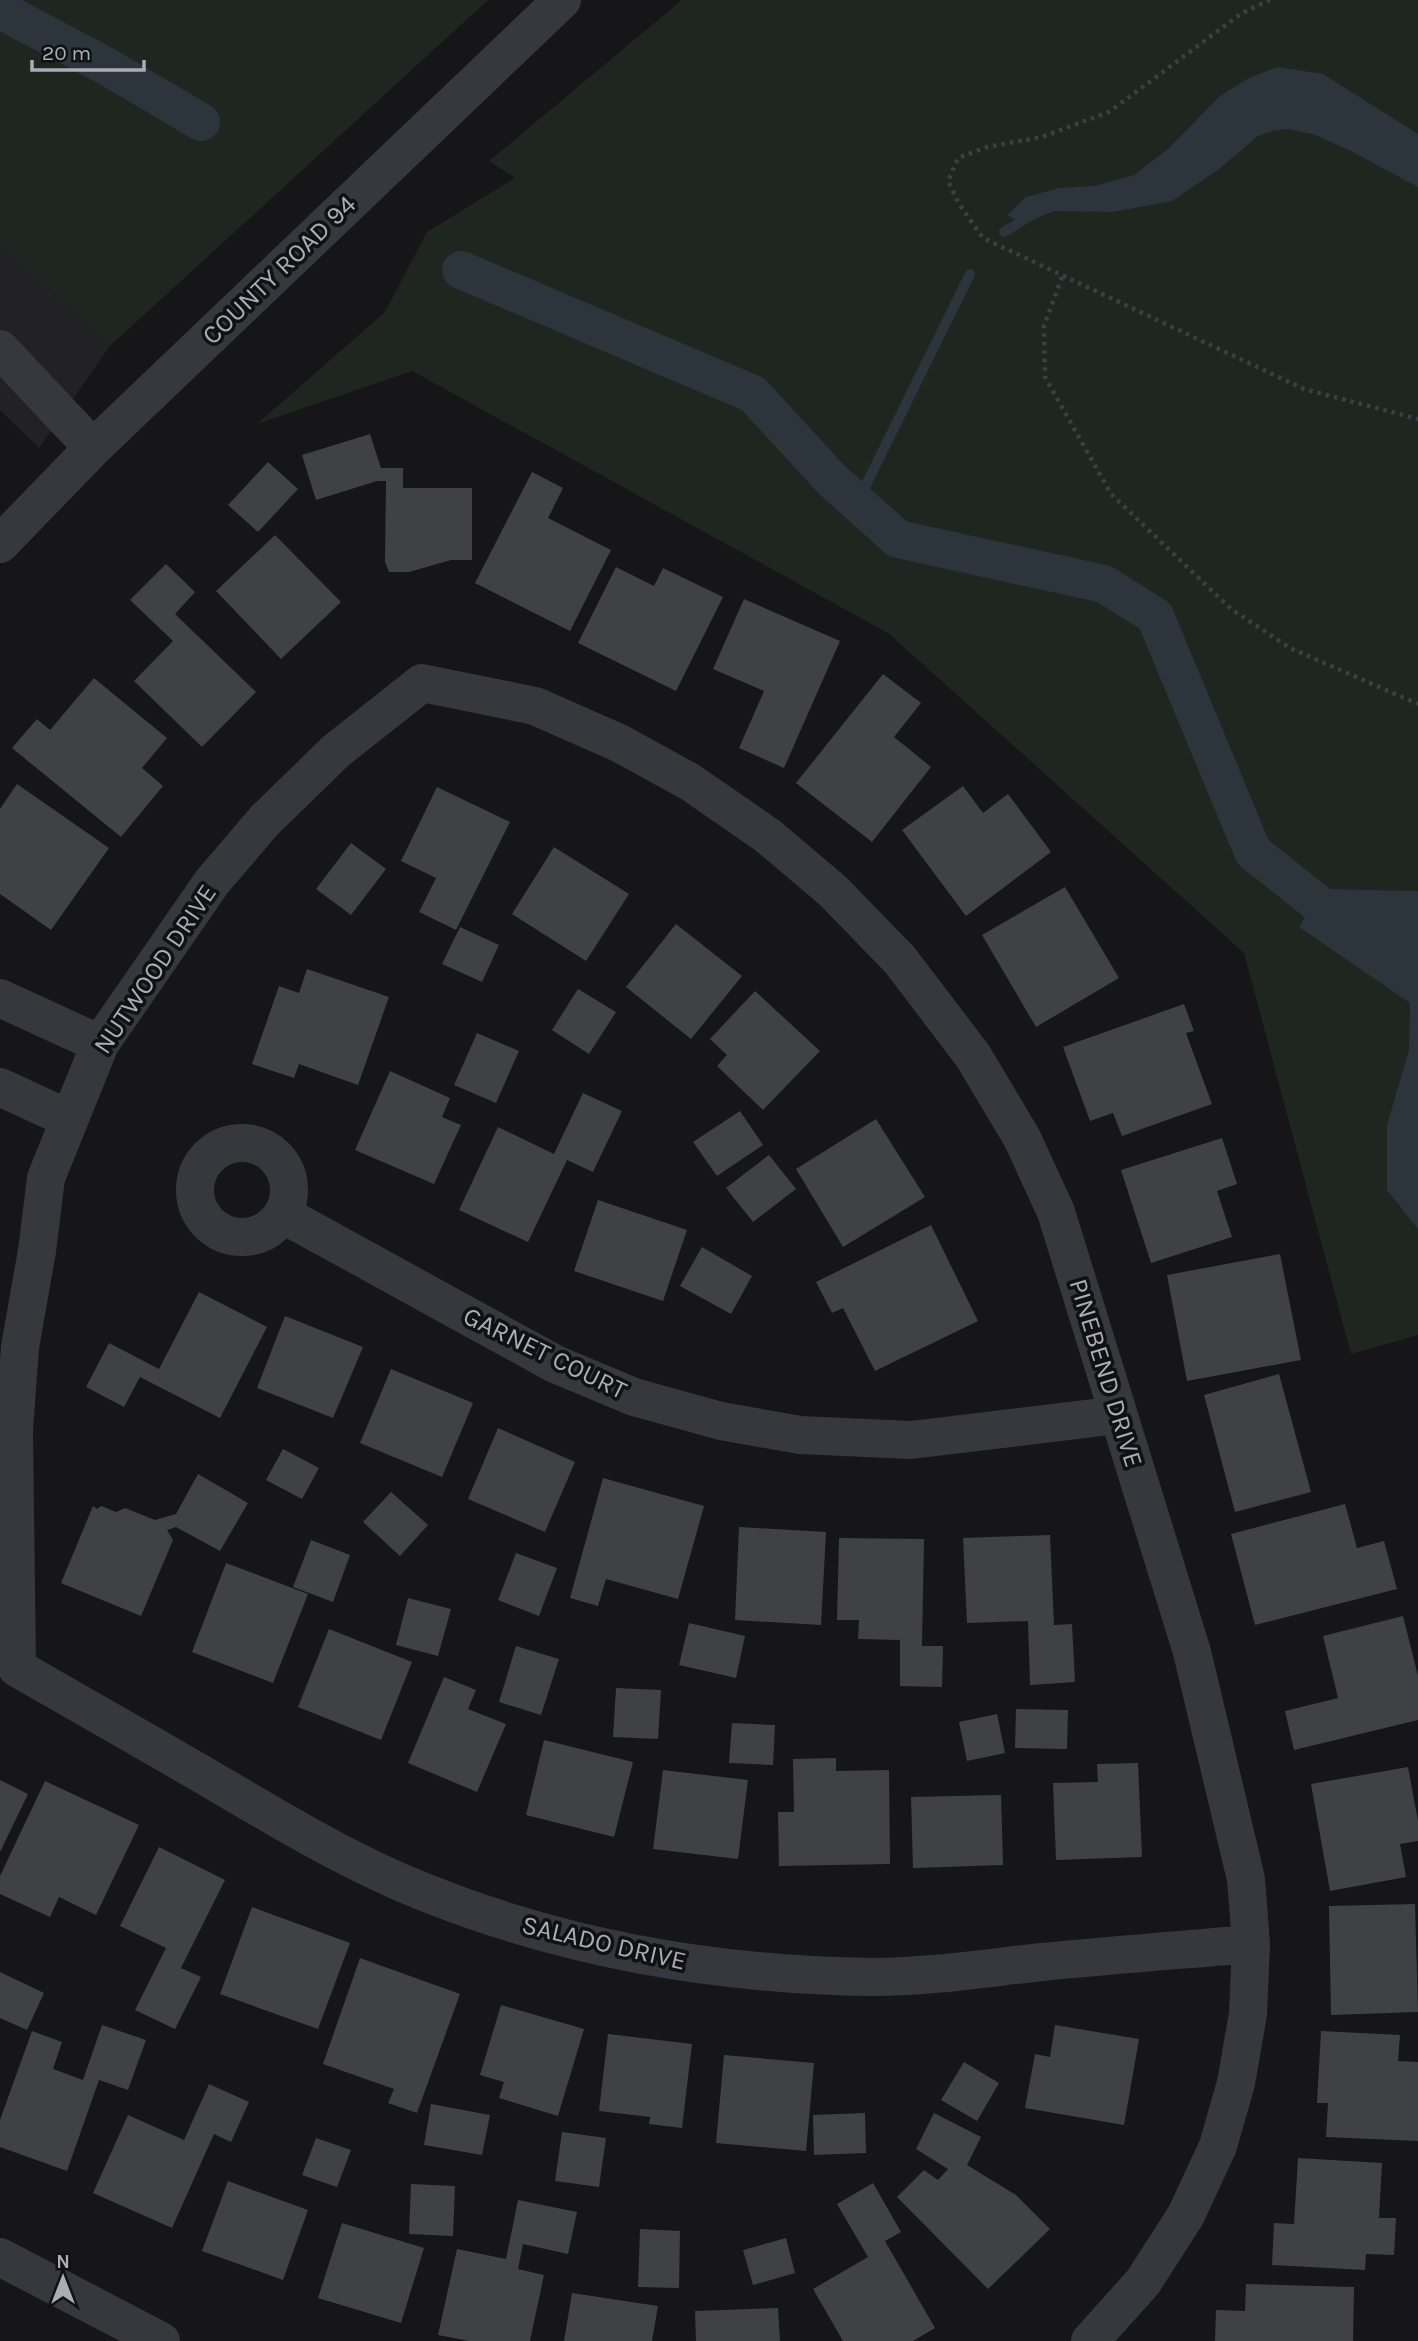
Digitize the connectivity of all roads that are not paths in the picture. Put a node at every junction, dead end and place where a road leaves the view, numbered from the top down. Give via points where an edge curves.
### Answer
1 (562, 0) edge
2 (0, 349) edge
3 (93, 447) junction
4 (0, 544) edge
5 (422, 683) joint
6 (0, 998) edge
7 (100, 1044) junction
8 (0, 1087) edge
9 (69, 1119) junction
10 (284, 1215) dead end
11 (1118, 1415) junction
12 (17, 1668) joint
13 (1251, 1944) junction
14 (0, 2258) edge
15 (161, 2341) edge
16 (1090, 2341) edge

1 - 3 street, COUNTY ROAD 94
2 - 3 street
3 - 4 street, COUNTY ROAD 94
5 - 7 street, NUTWOOD DRIVE via 336,751 265,820 212,882
5 - 11 street, PINEBEND DRIVE via 535,706 619,743 690,782 768,836 833,891 900,960 973,1056 1021,1138 1056,1212
6 - 7 street
7 - 9 street, NUTWOOD DRIVE
8 - 9 street
9 - 12 street, NUTWOOD DRIVE via 46,1178 20,1347 13,1430
10 - 11 street, GARNET COURT via 555,1364 634,1397 721,1422 800,1435 911,1440
11 - 13 street, PINEBEND DRIVE via 1192,1652 1246,1879
12 - 13 street, SALADO DRIVE via 310,1838 401,1882 574,1941 674,1961 763,1972 876,1977
13 - 16 street, PINEBEND DRIVE via 1248,2014 1237,2083 1217,2146 1186,2215 1143,2282
14 - 15 street

